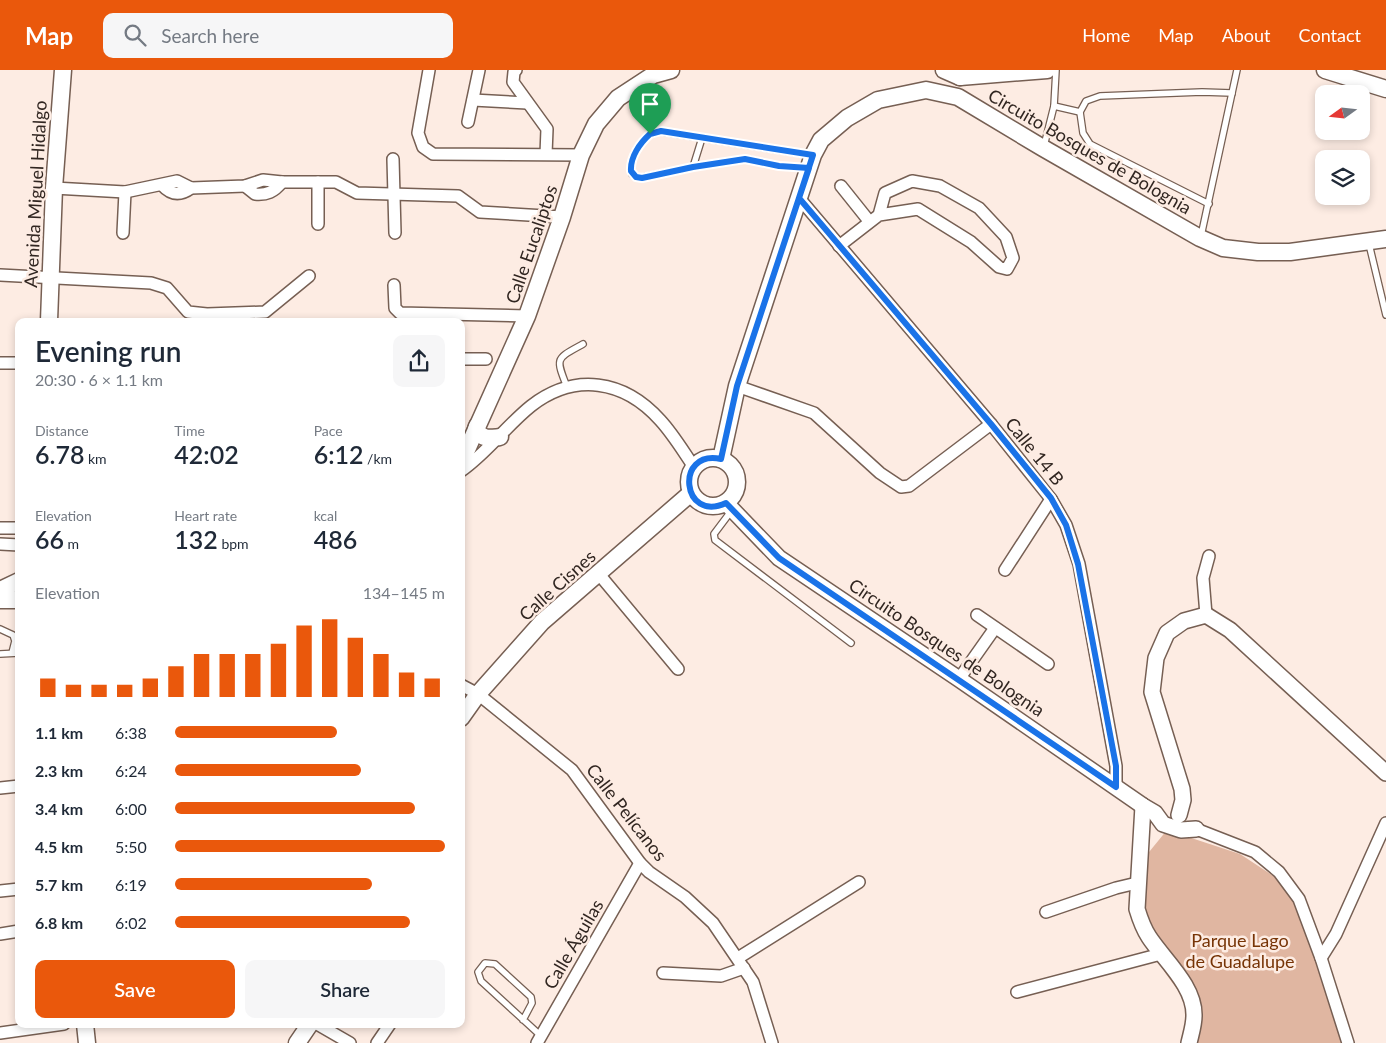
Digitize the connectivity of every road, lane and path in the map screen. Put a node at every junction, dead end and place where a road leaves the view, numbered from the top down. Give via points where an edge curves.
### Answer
1 (63, 70) edge
2 (429, 70) edge
3 (479, 70) edge
4 (516, 70) edge
5 (671, 70) edge
6 (944, 70) edge
7 (1047, 70) edge
8 (1056, 70) edge
9 (1237, 70) edge
10 (1327, 70) edge
11 (1028, 71) edge
12 (997, 72) edge
13 (652, 73) edge
14 (960, 77) junction
15 (1386, 89) edge
16 (1232, 93) junction
17 (958, 97) junction
18 (472, 100) junction
19 (527, 103) junction
20 (1054, 106) junction
21 (1080, 112) junction
22 (468, 122) dead end
23 (702, 138) junction
24 (1043, 148) junction
25 (546, 154) junction
26 (581, 155) junction
27 (393, 159) dead end
28 (811, 162) junction
29 (693, 167) junction
30 (318, 182) junction
31 (841, 186) dead end
32 (54, 188) junction
33 (125, 192) junction
34 (394, 194) junction
35 (799, 198) junction
36 (1209, 204) junction
37 (562, 217) junction
38 (874, 218) junction
39 (318, 224) dead end
40 (122, 232) dead end
41 (395, 233) dead end
42 (1200, 238) junction
43 (1386, 239) edge
44 (1369, 242) junction
45 (839, 246) junction
46 (0, 275) edge
47 (309, 276) dead end
48 (50, 278) junction
49 (394, 285) dead end
50 (1386, 315) edge
51 (527, 316) junction
52 (49, 318) edge
53 (582, 344) dead end
54 (486, 358) dead end
55 (465, 359) edge
56 (0, 363) edge
57 (15, 363) edge
58 (737, 386) junction
59 (567, 387) junction
60 (991, 424) junction
61 (477, 426) junction
62 (500, 437) junction
63 (465, 454) edge
64 (721, 459) junction
65 (694, 466) junction
66 (465, 468) edge
67 (691, 493) junction
68 (1051, 498) junction
69 (729, 506) junction
70 (0, 528) edge
71 (15, 528) edge
72 (0, 544) edge
73 (15, 544) edge
74 (1209, 556) dead end
75 (1005, 570) dead end
76 (598, 574) junction
77 (15, 583) edge
78 (0, 590) edge
79 (15, 590) edge
80 (0, 600) edge
81 (15, 600) edge
82 (0, 609) edge
83 (15, 609) edge
84 (977, 615) dead end
85 (1206, 615) junction
86 (0, 628) edge
87 (995, 628) junction
88 (851, 643) dead end
89 (15, 653) edge
90 (0, 654) edge
91 (1048, 664) dead end
92 (678, 668) dead end
93 (959, 679) junction
94 (465, 688) edge
95 (478, 694) junction
96 (465, 712) edge
97 (1386, 773) edge
98 (15, 786) edge
99 (1116, 787) junction
100 (0, 788) edge
101 (1149, 809) junction
102 (1179, 815) junction
103 (1386, 823) edge
104 (1196, 829) junction
105 (640, 863) junction
106 (859, 882) dead end
107 (1137, 883) junction
108 (15, 889) edge
109 (0, 891) edge
110 (1046, 912) dead end
111 (15, 932) edge
112 (0, 934) edge
113 (1161, 954) junction
114 (1321, 958) junction
115 (741, 963) junction
116 (663, 973) dead end
117 (1017, 992) dead end
118 (523, 1020) junction
119 (36, 1028) edge
120 (307, 1028) edge
121 (324, 1028) edge
122 (387, 1028) edge
123 (0, 1033) edge
124 (538, 1039) edge
125 (297, 1043) edge
126 (350, 1043) edge
127 (377, 1043) edge
128 (772, 1043) edge
129 (1189, 1043) edge
130 (1348, 1043) edge

1 - 32 main road, Avenida Miguel Hidalgo
2 - 25 street via 418,133 423,147 433,154
3 - 18 street
4 - 19 street via 513,82
5 - 13 main road, Calle Eucaliptos
6 - 14 main road
7 - 11 main road
8 - 20 lane
9 - 16 lane
10 - 15 main road
11 - 12 main road
12 - 14 main road
13 - 26 main road, Calle Eucaliptos via 618,98 596,124
14 - 17 main road
16 - 21 lane via 1100,96 1086,101
16 - 36 lane
17 - 24 main road, Circuito Bosques de Bolognia
17 - 28 main road, Circuito Bosques de Bolognia via 926,90 878,100 847,118 821,140
18 - 19 street
18 - 22 street
19 - 25 street via 548,128
20 - 21 lane
20 - 24 lane
21 - 36 lane via 1083,133 1090,144
23 - 28 lane
23 - 29 lane
23 - 29 lane via 653,132 638,148 630,167 633,176 642,178
24 - 42 main road, Circuito Bosques de Bolognia
25 - 26 street
26 - 37 main road, Calle Eucaliptos
27 - 34 street
28 - 29 lane via 779,166 747,159
28 - 35 main road, Circuito Bosques de Bolognia
30 - 33 street via 263,180 245,186 192,188 177,181
30 - 34 street via 336,182 357,193
30 - 39 street
31 - 38 street
32 - 33 street
32 - 48 main road, Avenida Miguel Hidalgo
33 - 40 street
34 - 37 street via 458,196 480,212
34 - 41 street
35 - 45 street, Calle 14 B
35 - 58 main road, Circuito Bosques de Bolognia
36 - 42 lane
37 - 51 main road, Calle Eucaliptos
38 - 38 street via 918,209 971,242 999,267 1007,269 1013,258 1006,238 979,208 940,186 912,181 885,193
38 - 45 street
42 - 44 main road, Circuito Bosques de Bolognia via 1223,248 1258,252 1290,252
43 - 44 main road, Circuito Bosques de Bolognia
44 - 50 lane
45 - 60 street, Calle 14 B
46 - 48 street
47 - 48 street via 265,312 208,314 188,312 168,288 151,283
48 - 52 main road, Avenida Miguel Hidalgo
49 - 51 street via 394,304 400,312
51 - 61 main road, Calle Eucaliptos
53 - 59 lane via 559,360
54 - 55 street
56 - 57 street
58 - 60 street via 814,412 880,473 901,487 909,486
58 - 64 main road, Circuito Bosques de Bolognia
59 - 62 street via 531,406
59 - 65 street via 595,384 617,389 639,400 660,420
60 - 68 street, Calle 14 B
61 - 62 main road via 480,436 486,439
61 - 63 main road, Calle Eucaliptos
62 - 66 street
64 - 65 main road via 707,459
64 - 69 main road via 728,463 737,477
65 - 67 main road via 689,479
67 - 69 main road via 706,506
67 - 76 main road, Calle Cisnes
68 - 75 street
68 - 99 street, Calle 14 B via 1066,525 1078,564 1116,766
69 - 88 lane via 714,534 715,540
69 - 93 street, Circuito Bosques de Bolognia via 779,558
70 - 71 street
72 - 73 street
74 - 85 street via 1203,578
76 - 92 street
76 - 95 main road, Calle Cisnes via 542,622
77 - 78 main road
78 - 79 main road
80 - 81 main road
82 - 83 main road
84 - 87 street
85 - 97 street via 1230,630
85 - 102 street via 1184,621 1167,633 1156,658 1152,692 1182,789
86 - 89 lane via 13,635
87 - 91 street
87 - 93 street
89 - 90 lane
93 - 99 street, Circuito Bosques de Bolognia
94 - 95 street, Calle Pelícanos
95 - 96 main road, Calle Cisnes
95 - 105 street, Calle Pelícanos via 572,770
98 - 100 street
99 - 101 street, Circuito Bosques de Bolognia
101 - 102 street, Circuito Bosques de Bolognia
101 - 104 street, Circuito Bosques de Bolognia via 1163,824 1181,830
101 - 107 street
102 - 104 street, Circuito Bosques de Bolognia
103 - 114 street via 1336,934
104 - 114 street, Circuito Bosques de Bolognia via 1255,852 1279,872 1299,900
105 - 115 street, Calle Pelícanos via 713,923
105 - 124 street, Calle Águilas
106 - 115 street
107 - 110 street
107 - 113 street via 1137,909 1141,924
108 - 109 street
111 - 112 street
113 - 117 street
113 - 129 street via 1191,997 1194,1015
114 - 130 street, Circuito Bosques de Bolognia
115 - 116 street via 721,976
115 - 128 street, Calle Pelícanos via 753,982
118 - 118 lane via 479,978 478,972 484,963 495,964 531,997 532,1003
118 - 124 lane
119 - 123 street
120 - 125 main road
121 - 126 street
122 - 127 street

